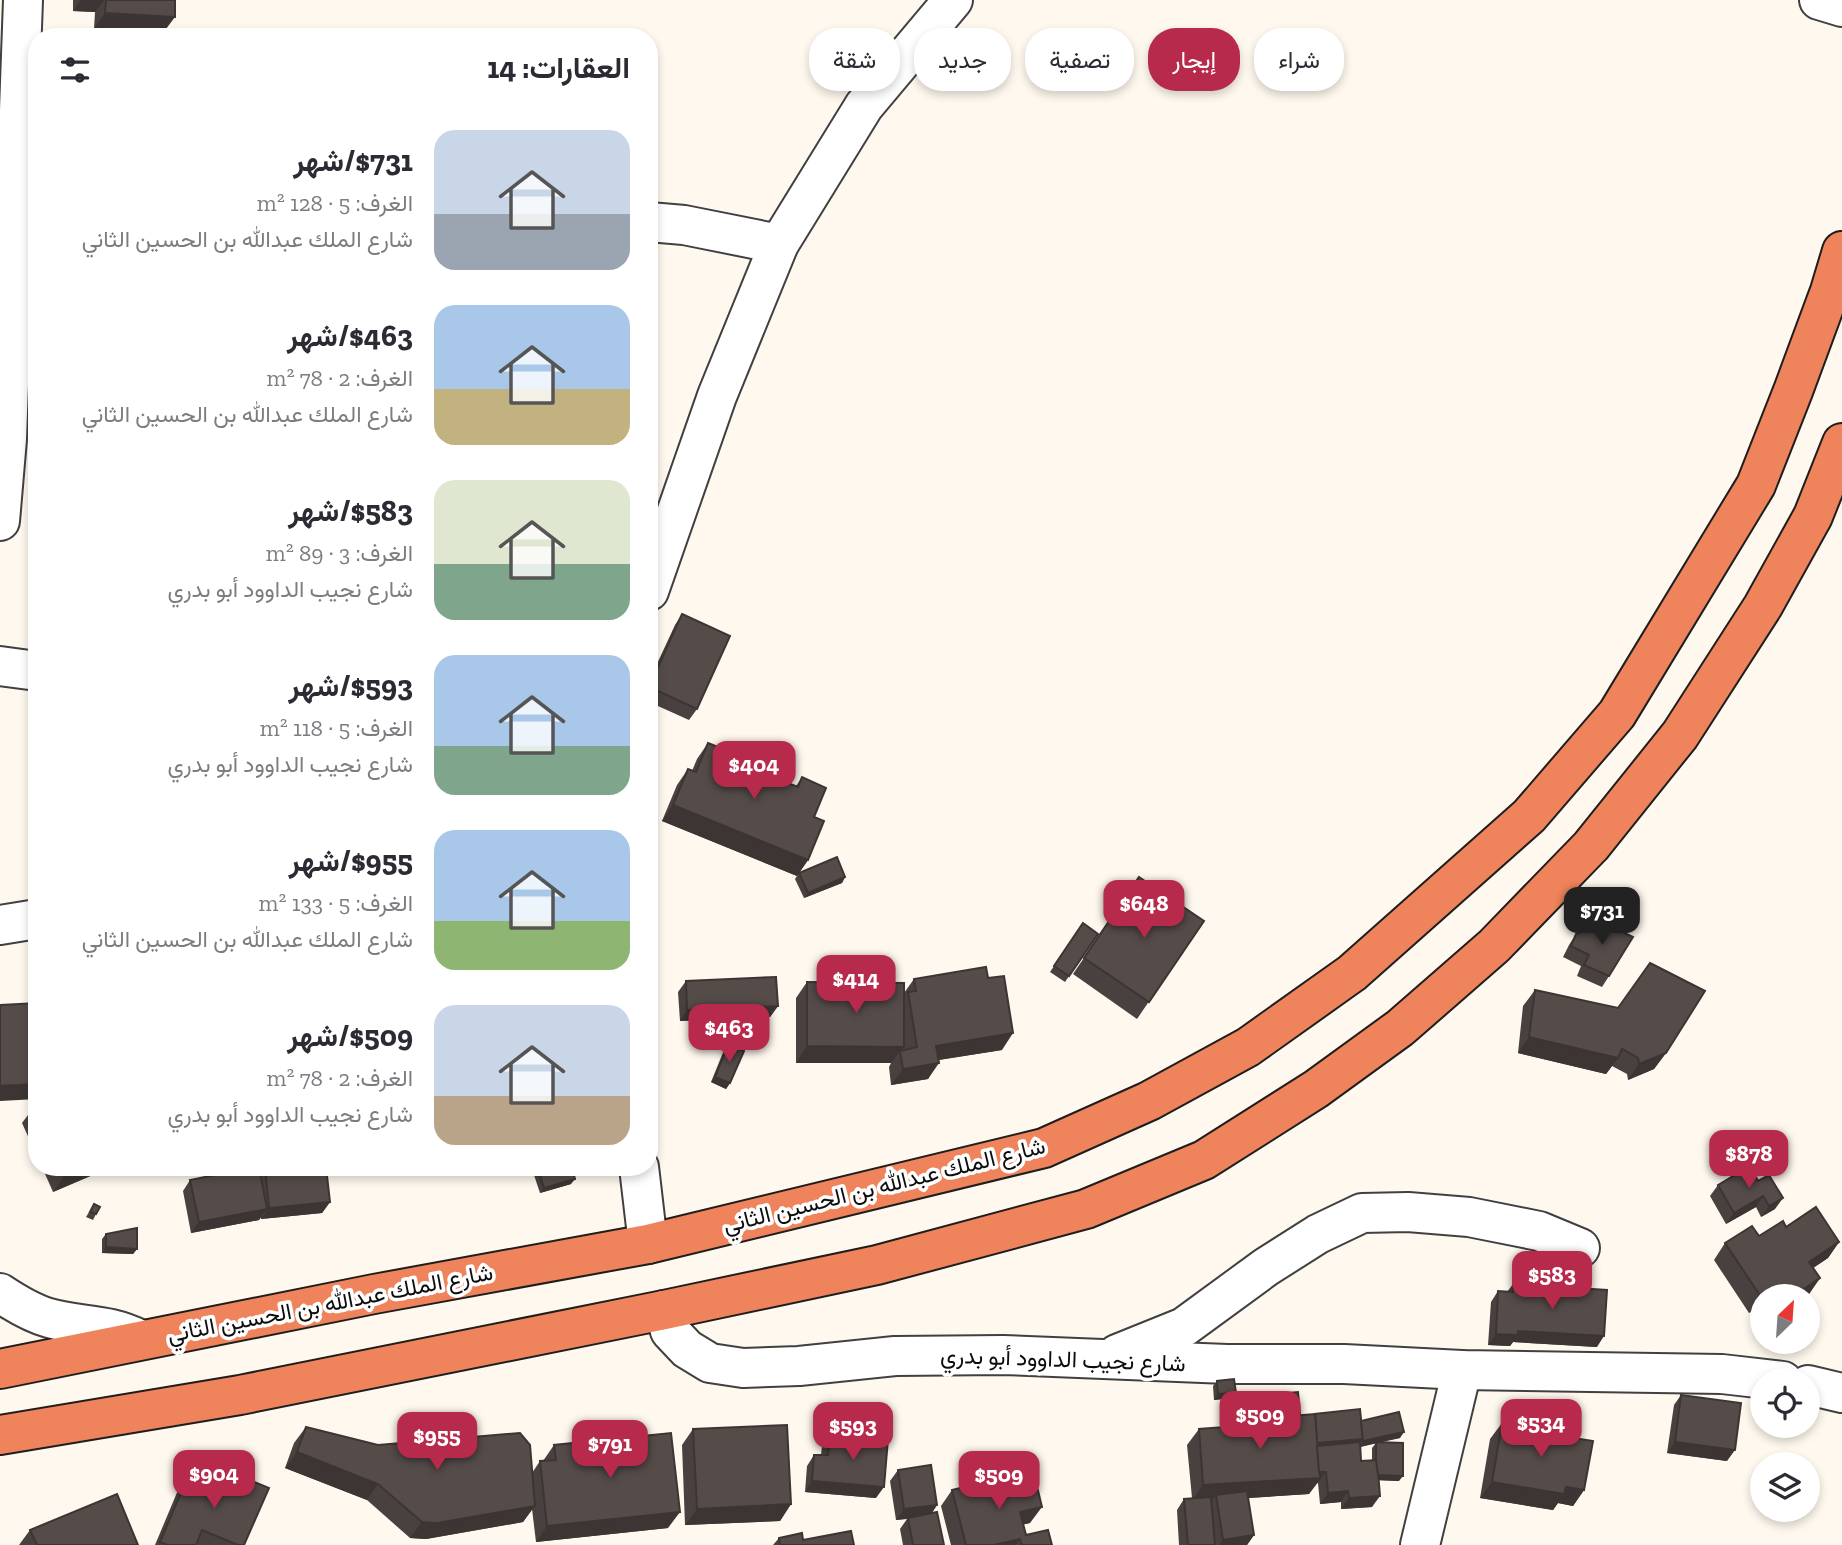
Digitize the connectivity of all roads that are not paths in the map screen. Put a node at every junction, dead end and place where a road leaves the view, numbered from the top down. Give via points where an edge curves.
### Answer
1 (23, 0) edge
2 (953, 0) edge
3 (1819, 0) edge
4 (1842, 7) edge
5 (18, 173) edge
6 (658, 223) edge
7 (779, 244) junction
8 (1842, 251) edge
9 (22, 440) edge
10 (1842, 443) edge
11 (0, 520) edge
12 (658, 565) edge
13 (0, 666) edge
14 (28, 670) edge
15 (28, 920) edge
16 (0, 925) edge
17 (640, 1176) edge
18 (648, 1244) junction
19 (1580, 1248) dead end
20 (0, 1293) edge
21 (664, 1310) junction
22 (139, 1339) junction
23 (1102, 1360) junction
24 (0, 1369) edge
25 (1462, 1370) junction
26 (1750, 1377) edge
27 (1820, 1388) edge
28 (1842, 1393) edge
29 (0, 1435) edge
30 (1420, 1545) edge

1 - 5 street
2 - 7 street via 864,106
3 - 4 street
5 - 9 street
6 - 7 street
7 - 12 street via 717,396
8 - 18 highway, شارع الملك عبدالله بن الحسين الثاني via 1756,485 1617,713 1529,816 1352,973 1248,1047 1150,1101 1044,1148
9 - 11 street
10 - 21 highway via 1813,516 1763,606 1680,736 1591,846 1494,946 1400,1028 1316,1089 1204,1160 1086,1209 877,1265
13 - 14 street
15 - 16 street
17 - 18 street
18 - 22 highway, شارع الملك عبدالله بن الحسين الثاني
19 - 23 street via 1539,1231 1469,1217 1362,1213 1307,1240 1184,1327
20 - 22 street via 47,1318 110,1327
21 - 23 street, شارع نجيب الداوود أبو بدري via 670,1331 687,1349 710,1363 743,1368 895,1356
21 - 29 highway via 240,1395
22 - 24 highway, شارع الملك عبدالله بن الحسين الثاني
23 - 25 street, شارع نجيب الداوود أبو بدري
25 - 26 street, شارع نجيب الداوود أبو بدري
25 - 30 street
27 - 28 street

